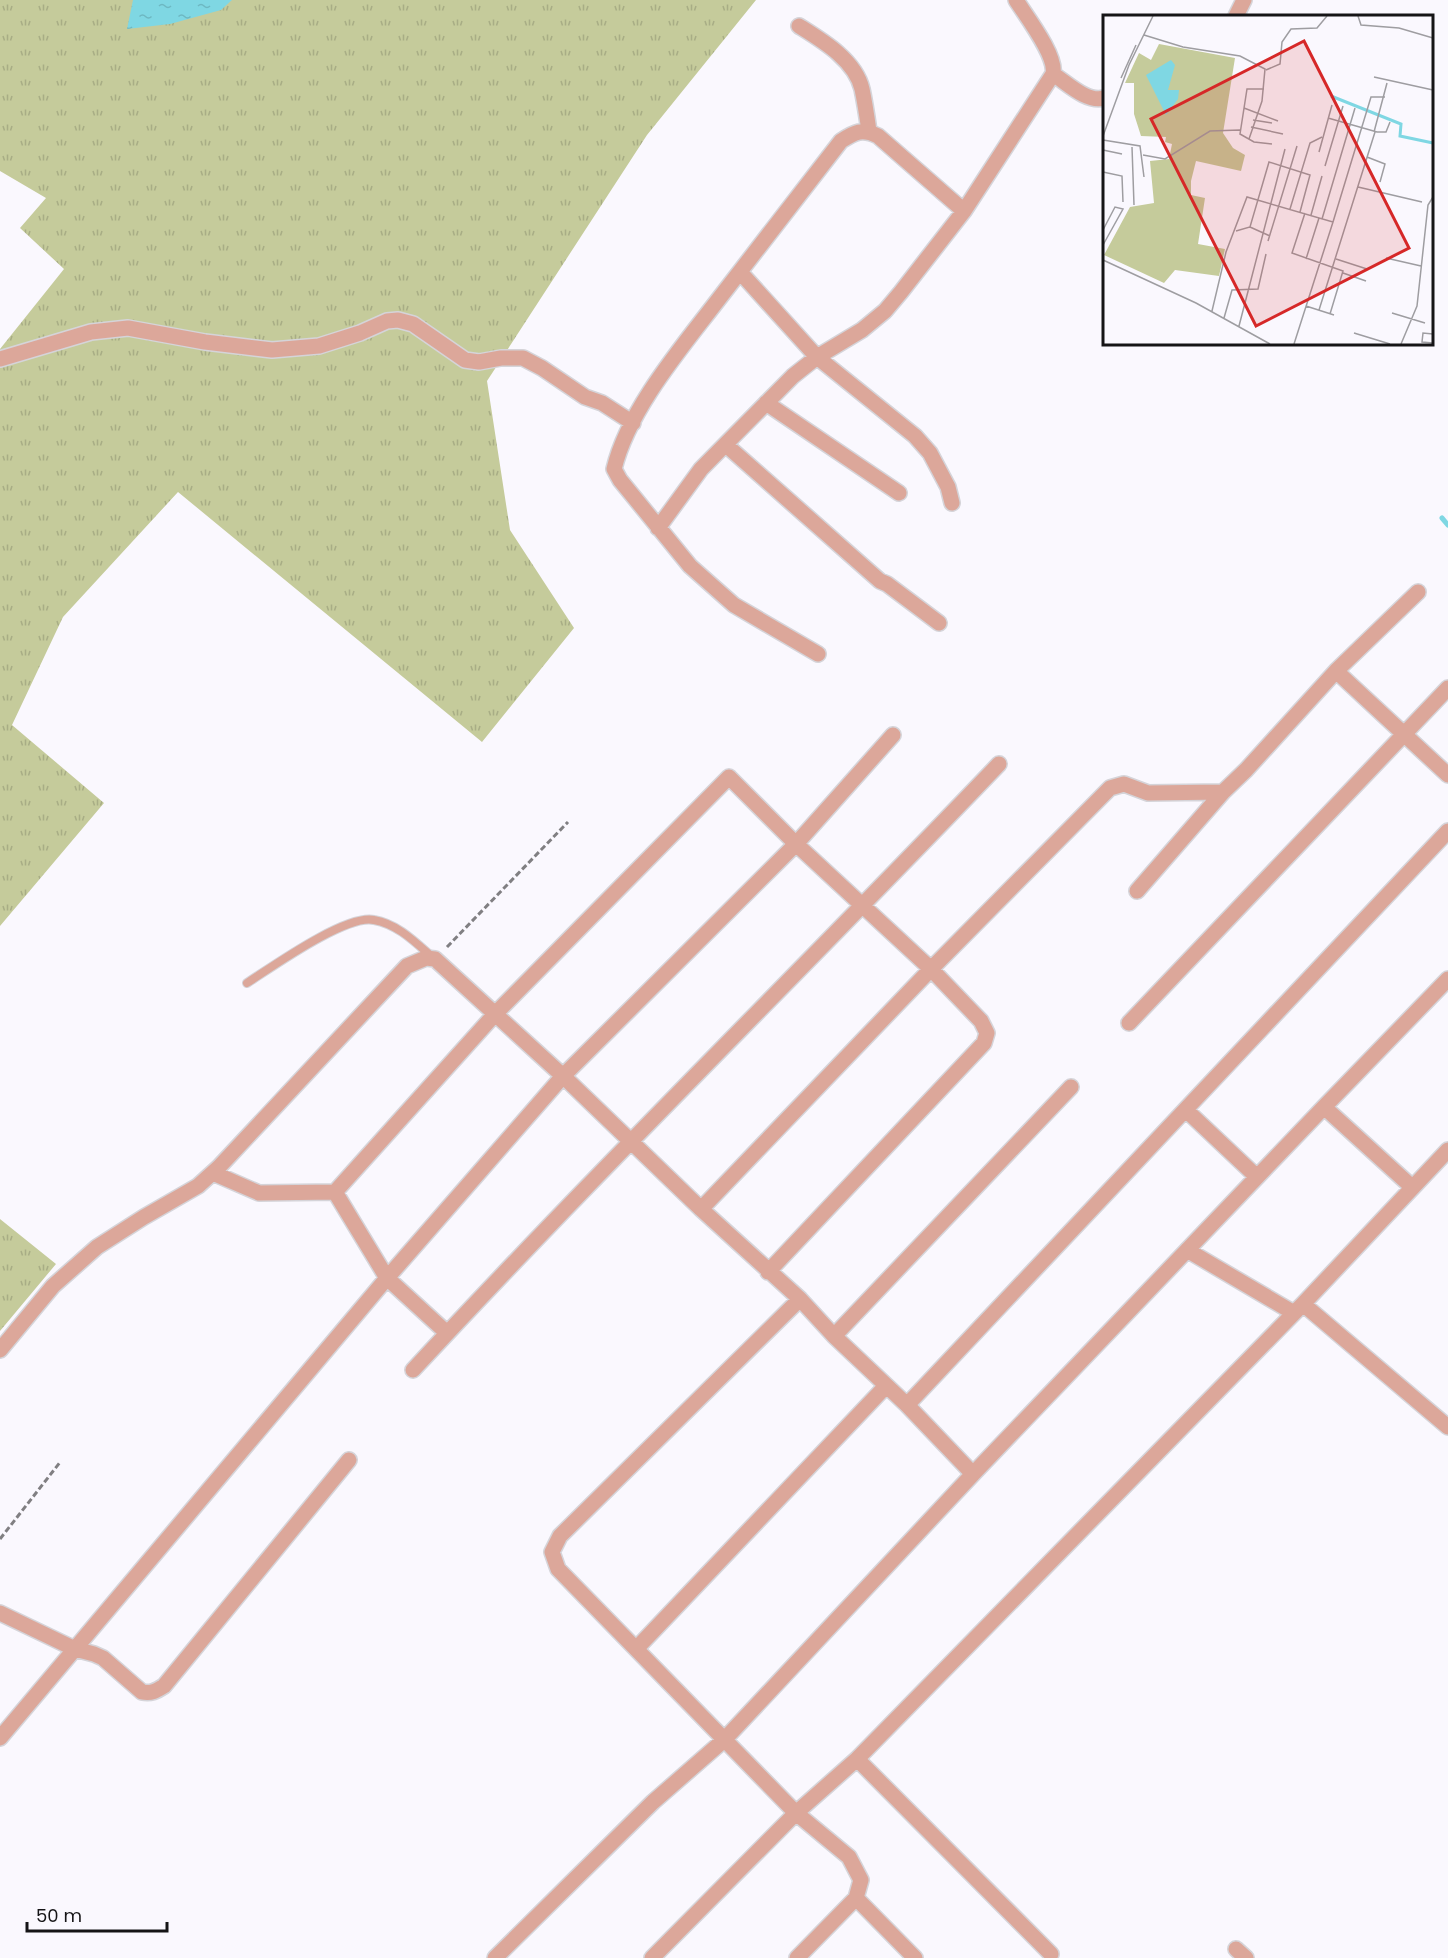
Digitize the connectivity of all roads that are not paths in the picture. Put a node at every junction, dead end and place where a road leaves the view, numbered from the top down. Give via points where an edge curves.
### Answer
1 (1016, 0) edge
2 (1244, 0) edge
3 (1236, 15) edge
4 (799, 26) dead end
5 (1053, 74) junction
6 (1103, 98) edge
7 (869, 131) junction
8 (964, 210) junction
9 (740, 272) junction
10 (818, 357) junction
11 (0, 358) edge
12 (766, 403) junction
13 (633, 423) junction
14 (726, 445) junction
15 (898, 493) dead end
16 (952, 503) dead end
17 (658, 528) junction
18 (1418, 592) dead end
19 (939, 623) dead end
20 (818, 654) dead end
21 (1336, 671) junction
22 (1448, 688) edge
23 (1403, 734) junction
24 (893, 735) dead end
25 (999, 764) dead end
26 (1448, 775) edge
27 (1223, 792) junction
28 (1448, 831) edge
29 (796, 844) junction
30 (1137, 891) dead end
31 (863, 906) junction
32 (435, 959) junction
33 (931, 969) junction
34 (1448, 979) edge
35 (247, 983) dead end
36 (495, 1014) junction
37 (1129, 1023) dead end
38 (563, 1076) junction
39 (1071, 1087) dead end
40 (1324, 1107) junction
41 (1186, 1110) junction
42 (631, 1142) junction
43 (1448, 1150) edge
44 (213, 1173) junction
45 (1257, 1177) junction
46 (1412, 1187) junction
47 (335, 1192) junction
48 (701, 1209) junction
49 (1187, 1250) junction
50 (768, 1272) junction
51 (387, 1278) junction
52 (800, 1299) junction
53 (1299, 1309) junction
54 (447, 1333) junction
55 (834, 1336) junction
56 (0, 1350) edge
57 (413, 1370) dead end
58 (886, 1386) junction
59 (907, 1405) junction
60 (1448, 1427) edge
61 (349, 1460) dead end
62 (973, 1474) junction
63 (0, 1613) edge
64 (75, 1649) junction
65 (636, 1649) junction
66 (0, 1738) edge
67 (724, 1740) junction
68 (857, 1759) junction
69 (796, 1813) junction
70 (856, 1898) junction
71 (1051, 1954) dead end
72 (495, 1958) edge
73 (652, 1958) edge
74 (797, 1958) edge
75 (915, 1958) edge

1 - 5 street via 1049,53
2 - 3 street
4 - 7 street via 825,42 858,78
5 - 6 street via 1089,97
5 - 8 street
7 - 8 street
7 - 9 street via 855,132 841,141
8 - 10 street via 885,311
9 - 10 street
9 - 13 street via 665,369
10 - 12 street
10 - 16 street via 915,436 930,453
11 - 13 street via 91,332 128,328 272,350 319,346 398,320 413,324 465,360 524,358
12 - 14 street
12 - 15 street
13 - 17 street via 614,469
14 - 17 street via 701,469
14 - 19 street via 880,580
17 - 20 street via 690,566 734,605
18 - 21 street
21 - 23 street
21 - 27 street
22 - 23 street
23 - 26 street
23 - 37 street
24 - 29 street
25 - 31 street
27 - 30 street
27 - 33 street via 1148,793 1124,784 1110,788
28 - 41 street
29 - 31 street
29 - 36 street via 729,777
29 - 38 street
31 - 33 street
31 - 42 street
32 - 35 lane via 396,927 371,919 348,923
32 - 36 street
32 - 44 street via 426,958 407,966
33 - 48 street
33 - 50 street via 981,1021 987,1034 984,1043
34 - 40 street
36 - 38 street
36 - 47 street
38 - 42 street
38 - 51 street
39 - 55 street
40 - 45 street
40 - 46 street
41 - 45 street
41 - 59 street
42 - 48 street
42 - 54 street
43 - 46 street
44 - 47 street via 259,1193
44 - 56 street via 97,1247 53,1286
45 - 49 street
46 - 53 street
47 - 51 street
48 - 50 street
49 - 53 street
49 - 62 street
50 - 52 street
51 - 54 street
51 - 64 street
52 - 55 street
52 - 65 street via 560,1536 552,1552 558,1569
53 - 60 street
53 - 68 street
54 - 57 street
55 - 58 street
58 - 59 street
58 - 65 street
59 - 62 street
61 - 64 street via 164,1686 142,1692 103,1658
62 - 67 street
63 - 64 street
64 - 66 street
65 - 67 street
67 - 69 street
67 - 72 street via 653,1802
68 - 69 street
68 - 71 street
69 - 70 street via 849,1857 861,1880
69 - 73 street
70 - 74 street
70 - 75 street

